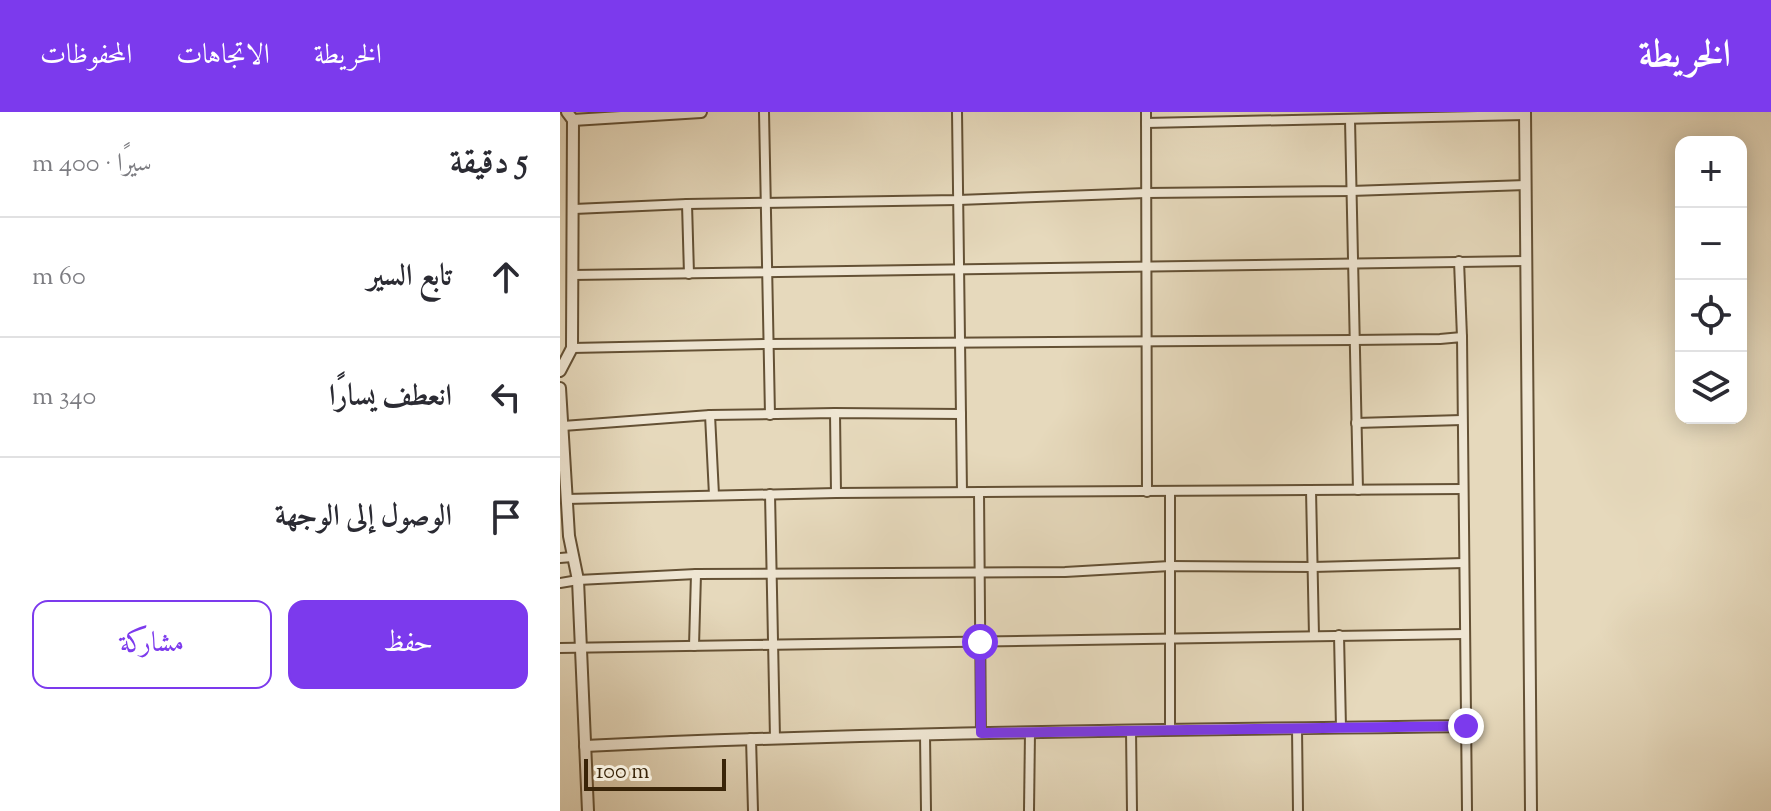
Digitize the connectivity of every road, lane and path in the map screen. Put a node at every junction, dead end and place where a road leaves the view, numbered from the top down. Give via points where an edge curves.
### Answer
1 (697, 112) edge
2 (764, 112) edge
3 (957, 112) edge
4 (1146, 112) edge
5 (1525, 113) edge
6 (571, 115) edge
7 (1350, 120) junction
8 (1146, 123) junction
9 (1526, 185) junction
10 (1351, 191) junction
11 (1146, 193) junction
12 (958, 200) junction
13 (765, 203) junction
14 (687, 204) junction
15 (574, 209) junction
16 (1459, 261) junction
17 (1526, 261) junction
18 (1352, 263) junction
19 (560, 265) edge
20 (1147, 267) junction
21 (572, 270) junction
22 (960, 270) junction
23 (766, 273) junction
24 (689, 274) junction
25 (560, 336) edge
26 (1462, 337) junction
27 (1353, 340) junction
28 (572, 342) junction
29 (1147, 342) junction
30 (961, 343) junction
31 (767, 344) junction
32 (560, 371) edge
33 (561, 395) edge
34 (835, 413) junction
35 (961, 414) junction
36 (710, 415) junction
37 (770, 415) junction
38 (1462, 420) junction
39 (1356, 423) junction
40 (563, 426) junction
41 (562, 484) edge
42 (1463, 489) junction
43 (1311, 490) junction
44 (1358, 490) junction
45 (962, 492) junction
46 (979, 492) junction
47 (1147, 492) junction
48 (1170, 492) junction
49 (836, 493) junction
50 (770, 494) junction
51 (714, 495) junction
52 (566, 499) junction
53 (566, 557) edge
54 (1464, 563) junction
55 (1170, 566) junction
56 (1313, 567) junction
57 (772, 573) junction
58 (979, 573) junction
59 (696, 574) junction
60 (578, 580) junction
61 (560, 583) edge
62 (1465, 634) junction
63 (1339, 635) junction
64 (1314, 636) junction
65 (1170, 639) junction
66 (980, 642) junction
67 (773, 645) junction
68 (694, 646) junction
69 (580, 647) junction
70 (560, 648) edge
71 (1466, 726) junction
72 (1297, 728) junction
73 (1341, 728) junction
74 (1131, 730) junction
75 (1170, 730) junction
76 (1030, 732) junction
77 (981, 733) junction
78 (925, 735) junction
79 (751, 738) junction
80 (775, 738) junction
81 (585, 746) junction
82 (588, 811) edge
83 (753, 811) edge
84 (926, 811) edge
85 (1029, 811) edge
86 (1132, 811) edge
87 (1298, 811) edge
88 (1467, 811) edge
89 (1531, 811) edge

1 - 6 street
2 - 13 street
3 - 12 street
4 - 8 street
5 - 7 street
5 - 9 street
6 - 15 street
7 - 8 street
7 - 10 street
8 - 11 street
9 - 10 street
9 - 17 street
10 - 11 street
10 - 18 street
11 - 12 street
11 - 20 street
12 - 13 street
12 - 22 street
13 - 14 street
13 - 23 street
14 - 15 street
14 - 24 street
15 - 21 street
16 - 17 street
16 - 18 street
16 - 26 street
17 - 89 street
18 - 20 street
18 - 27 street
19 - 21 street
20 - 22 street
20 - 29 street
21 - 24 street
21 - 28 street
22 - 23 street
22 - 30 street
23 - 24 street
23 - 31 street
25 - 28 street
26 - 27 street
26 - 38 street
27 - 29 street
27 - 39 street
28 - 31 street
28 - 32 street
29 - 30 street
29 - 47 street
30 - 31 street
30 - 35 street
31 - 37 street
33 - 40 street
34 - 35 street
34 - 37 street
34 - 49 street
35 - 45 street
36 - 37 street
36 - 40 street
36 - 51 street
38 - 39 street
38 - 42 street
39 - 44 street
40 - 41 street
41 - 52 street
42 - 44 street
42 - 54 street
43 - 44 street
43 - 48 street
43 - 56 street
45 - 46 street
45 - 49 street
46 - 47 street
46 - 58 street
47 - 48 street
48 - 55 street
49 - 50 street
50 - 51 street
50 - 57 street
51 - 52 street
52 - 53 street
53 - 60 street
54 - 56 street
54 - 62 street
55 - 56 street
55 - 58 street
55 - 65 street
56 - 64 street
57 - 58 street
57 - 59 street
57 - 67 street
58 - 66 street
59 - 60 street
59 - 68 street
60 - 61 street
60 - 69 street
62 - 63 street
62 - 71 street
63 - 64 street
63 - 73 street
64 - 65 street
65 - 66 street
65 - 75 street
66 - 67 street
66 - 77 street
67 - 68 street
67 - 80 street
68 - 69 street
69 - 70 street
69 - 81 street
71 - 73 street
71 - 88 street
72 - 73 street
72 - 75 street
72 - 87 street
74 - 75 street
74 - 76 street
74 - 86 street
76 - 77 street
76 - 85 street
77 - 78 street
78 - 80 street
78 - 84 street
79 - 80 street
79 - 81 street
79 - 83 street
81 - 82 street

